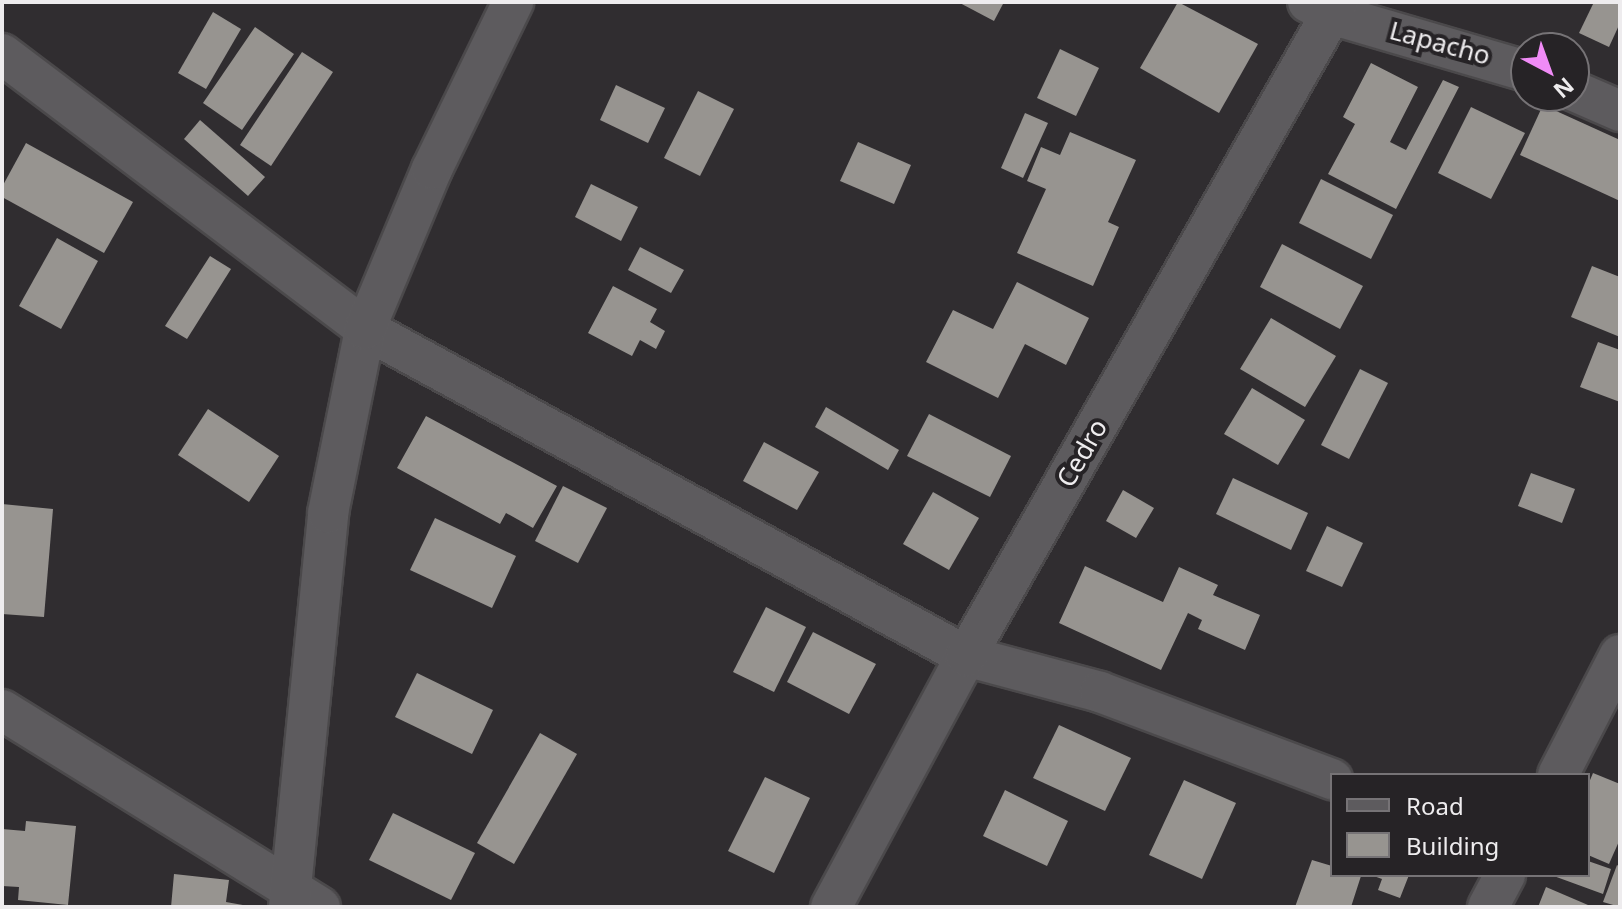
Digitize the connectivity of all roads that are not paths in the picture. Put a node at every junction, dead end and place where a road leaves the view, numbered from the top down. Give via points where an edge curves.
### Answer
1 (513, 2) edge
2 (1326, 6) edge
3 (2, 54) edge
4 (1510, 66) edge
5 (1590, 98) edge
6 (1620, 111) edge
7 (365, 329) junction
8 (1620, 655) edge
9 (966, 656) junction
10 (2, 710) edge
11 (1559, 773) edge
12 (1330, 778) edge
13 (1504, 877) edge
14 (300, 901) edge
15 (831, 907) edge
16 (1488, 907) edge

1 - 7 street via 432,169
2 - 4 street, Lapacho
2 - 9 street, Cedro
3 - 7 street
5 - 6 street
7 - 9 street
7 - 14 street via 328,513
8 - 11 street
9 - 12 street via 1100,692
9 - 15 street, Cedro
10 - 14 street
13 - 16 street

